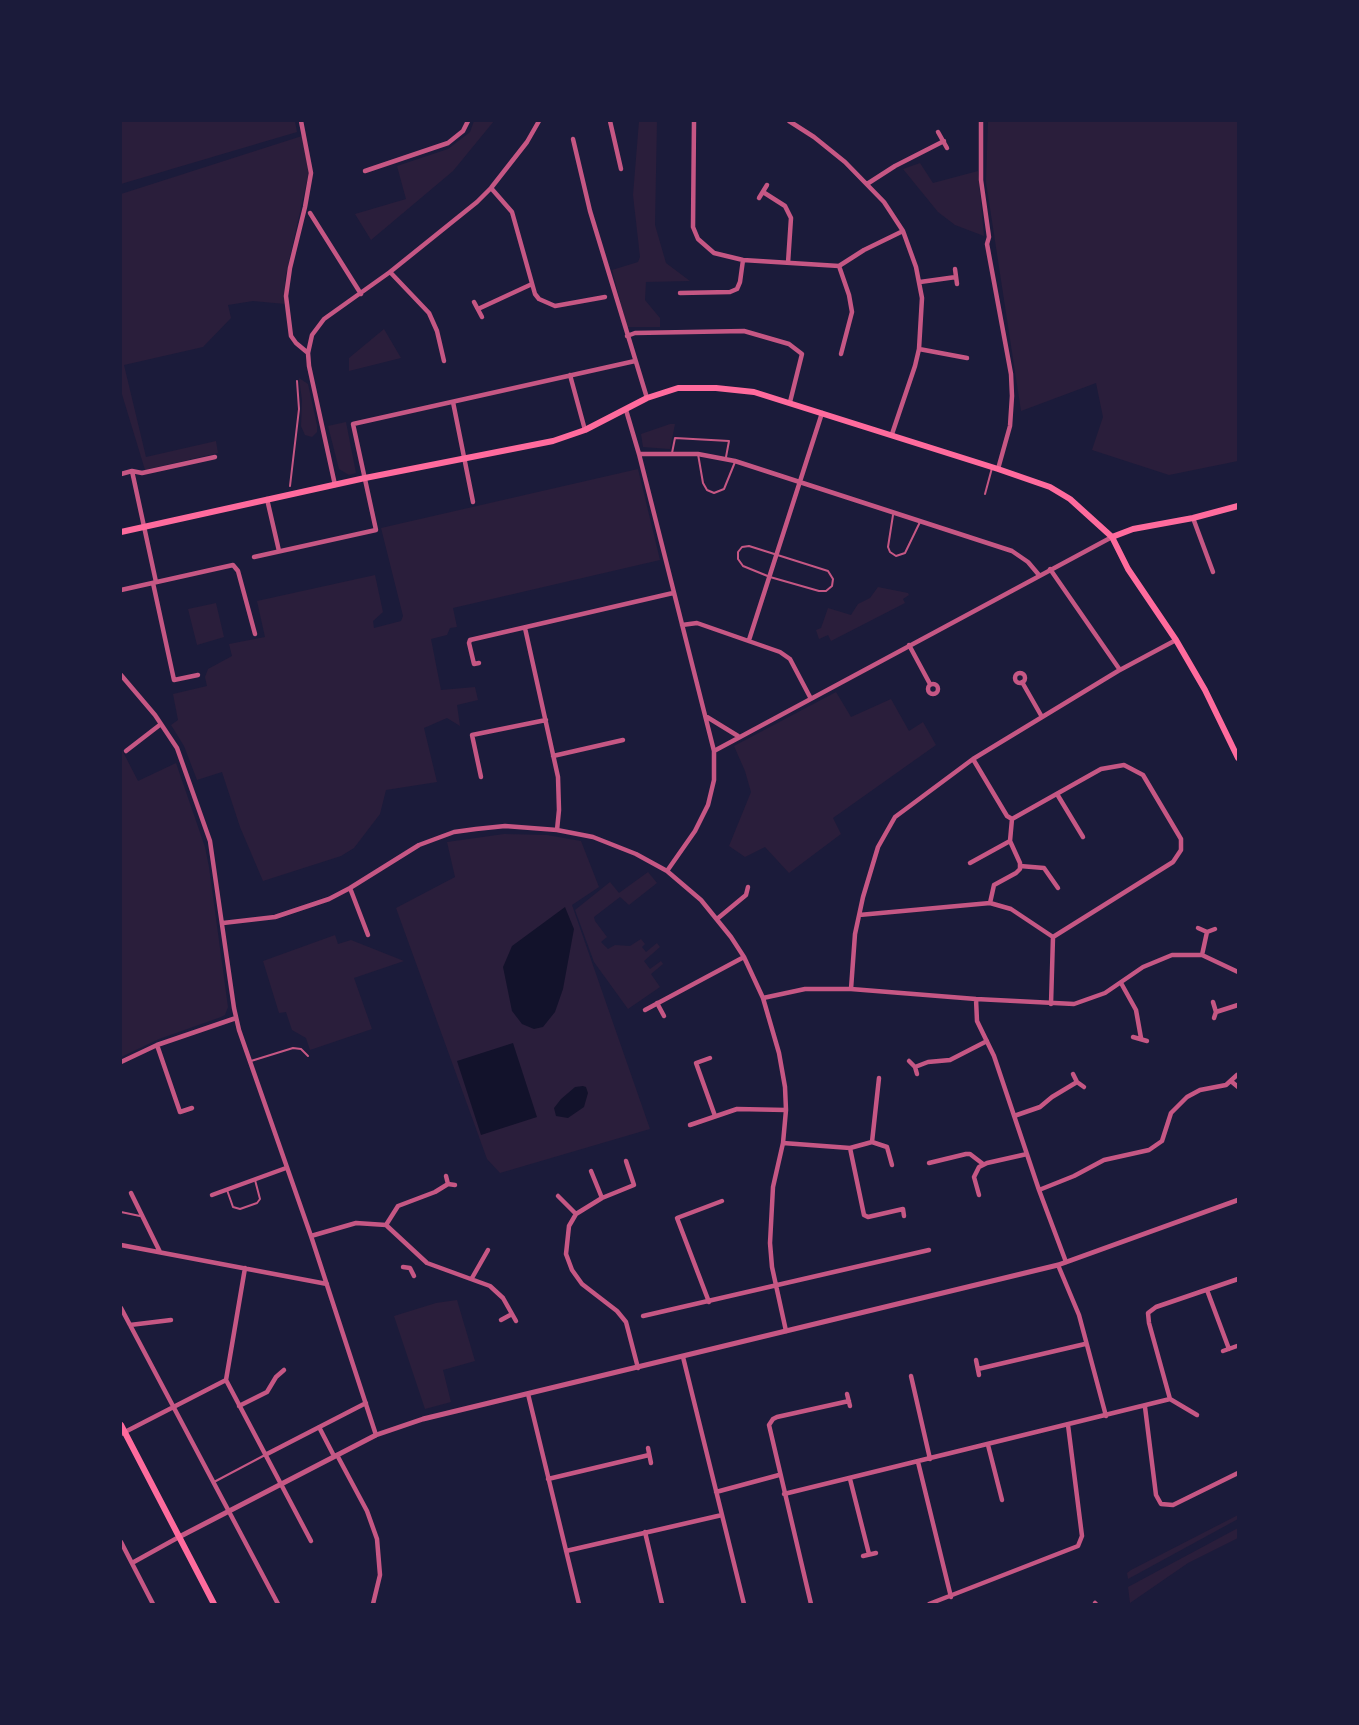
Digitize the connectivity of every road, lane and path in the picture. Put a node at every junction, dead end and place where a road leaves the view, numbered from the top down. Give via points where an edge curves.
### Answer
1 (301, 121) edge
2 (468, 121) edge
3 (539, 121) edge
4 (610, 121) edge
5 (694, 121) edge
6 (789, 121) edge
7 (981, 121) edge
8 (939, 132) dead end
9 (573, 139) dead end
10 (944, 141) junction
11 (947, 148) dead end
12 (619, 158) junction
13 (610, 160) dead end
14 (376, 167) junction
15 (621, 169) dead end
16 (365, 171) dead end
17 (377, 174) dead end
18 (867, 184) junction
19 (767, 186) dead end
20 (491, 188) junction
21 (763, 191) junction
22 (759, 198) dead end
23 (310, 213) dead end
24 (318, 226) junction
25 (312, 230) dead end
26 (902, 231) junction
27 (743, 260) junction
28 (788, 263) junction
29 (839, 266) junction
30 (955, 269) dead end
31 (390, 272) junction
32 (920, 282) junction
33 (532, 284) junction
34 (687, 286) dead end
35 (680, 293) dead end
36 (687, 293) junction
37 (361, 294) junction
38 (604, 297) dead end
39 (591, 299) junction
40 (474, 302) dead end
41 (593, 307) dead end
42 (478, 310) junction
43 (482, 317) dead end
44 (627, 336) junction
45 (439, 341) junction
46 (432, 342) dead end
47 (962, 348) dead end
48 (919, 349) junction
49 (308, 353) junction
50 (841, 354) dead end
51 (960, 356) junction
52 (967, 358) dead end
53 (444, 361) dead end
54 (635, 361) junction
55 (570, 375) junction
56 (297, 381) dead end
57 (647, 398) junction
58 (453, 402) junction
59 (790, 402) junction
60 (625, 409) junction
61 (822, 412) junction
62 (585, 430) junction
63 (892, 435) junction
64 (672, 453) junction
65 (639, 454) junction
66 (698, 454) junction
67 (215, 457) dead end
68 (725, 458) junction
69 (465, 459) junction
70 (735, 461) junction
71 (995, 468) junction
72 (132, 471) junction
73 (121, 474) edge
74 (365, 478) junction
75 (800, 482) junction
76 (335, 485) junction
77 (290, 486) dead end
78 (985, 494) dead end
79 (267, 499) junction
80 (473, 502) dead end
81 (1238, 506) edge
82 (894, 513) junction
83 (1193, 518) junction
84 (920, 521) junction
85 (144, 527) junction
86 (121, 532) edge
87 (1112, 537) junction
88 (279, 551) junction
89 (778, 554) junction
90 (254, 556) dead end
91 (1050, 569) junction
92 (1213, 572) dead end
93 (1039, 575) junction
94 (770, 577) junction
95 (154, 582) junction
96 (121, 590) edge
97 (673, 593) junction
98 (682, 625) junction
99 (524, 628) junction
100 (255, 634) dead end
101 (748, 640) junction
102 (1176, 640) junction
103 (909, 645) junction
104 (479, 663) dead end
105 (1120, 670) junction
106 (121, 675) edge
107 (198, 675) dead end
108 (1022, 682) dead end
109 (930, 684) dead end
110 (810, 697) junction
111 (706, 717) junction
112 (1042, 718) junction
113 (545, 720) junction
114 (162, 724) junction
115 (739, 736) junction
116 (624, 740) dead end
117 (126, 751) dead end
118 (714, 751) junction
119 (554, 756) junction
120 (1238, 758) edge
121 (973, 759) junction
122 (481, 777) dead end
123 (1057, 794) junction
124 (1012, 819) junction
125 (556, 830) junction
126 (1083, 837) dead end
127 (1010, 841) junction
128 (970, 863) dead end
129 (1020, 866) junction
130 (667, 871) junction
131 (748, 887) dead end
132 (350, 888) junction
133 (1058, 888) dead end
134 (990, 903) junction
135 (859, 915) junction
136 (718, 919) junction
137 (223, 923) junction
138 (1198, 928) dead end
139 (1215, 929) dead end
140 (1207, 932) junction
141 (368, 935) dead end
142 (1053, 937) junction
143 (1202, 955) junction
144 (744, 957) junction
145 (1238, 972) edge
146 (1121, 983) junction
147 (851, 989) junction
148 (763, 998) junction
149 (976, 999) junction
150 (1213, 1002) dead end
151 (657, 1003) junction
152 (1051, 1004) junction
153 (1238, 1005) edge
154 (645, 1010) dead end
155 (664, 1016) dead end
156 (236, 1018) junction
157 (1133, 1038) dead end
158 (1140, 1038) junction
159 (987, 1041) junction
160 (1147, 1041) dead end
161 (158, 1045) junction
162 (308, 1056) dead end
163 (710, 1058) dead end
164 (909, 1061) dead end
165 (121, 1062) edge
166 (250, 1062) junction
167 (915, 1067) junction
168 (917, 1074) dead end
169 (1073, 1074) dead end
170 (1237, 1075) edge
171 (879, 1078) dead end
172 (1077, 1082) junction
173 (1232, 1082) junction
174 (1083, 1087) dead end
175 (1238, 1087) edge
176 (192, 1108) dead end
177 (786, 1110) junction
178 (715, 1116) junction
179 (1014, 1116) junction
180 (690, 1125) dead end
181 (872, 1142) junction
182 (783, 1143) junction
183 (850, 1148) junction
184 (1027, 1154) junction
185 (626, 1161) dead end
186 (929, 1163) dead end
187 (983, 1164) junction
188 (892, 1165) dead end
189 (286, 1168) junction
190 (591, 1171) dead end
191 (446, 1176) dead end
192 (255, 1179) junction
193 (448, 1184) junction
194 (455, 1185) dead end
195 (227, 1190) junction
196 (1039, 1190) junction
197 (131, 1193) dead end
198 (212, 1195) dead end
199 (979, 1195) dead end
200 (558, 1196) dead end
201 (602, 1198) junction
202 (1238, 1200) edge
203 (722, 1201) dead end
204 (121, 1212) edge
205 (576, 1214) junction
206 (904, 1216) dead end
207 (143, 1217) junction
208 (386, 1225) junction
209 (311, 1236) junction
210 (121, 1245) edge
211 (488, 1250) dead end
212 (929, 1250) dead end
213 (160, 1252) junction
214 (1066, 1262) junction
215 (1058, 1265) junction
216 (402, 1266) dead end
217 (245, 1268) junction
218 (414, 1276) dead end
219 (472, 1278) junction
220 (1238, 1279) edge
221 (327, 1284) junction
222 (776, 1286) junction
223 (1207, 1290) junction
224 (709, 1302) junction
225 (121, 1308) edge
226 (512, 1314) junction
227 (643, 1316) dead end
228 (171, 1320) dead end
229 (501, 1320) dead end
230 (516, 1321) dead end
231 (130, 1325) junction
232 (786, 1331) junction
233 (1085, 1344) junction
234 (1237, 1346) edge
235 (683, 1357) junction
236 (976, 1360) dead end
237 (638, 1368) junction
238 (284, 1370) dead end
239 (911, 1376) dead end
240 (226, 1380) junction
241 (528, 1394) junction
242 (1170, 1399) junction
243 (849, 1400) dead end
244 (366, 1403) junction
245 (239, 1406) junction
246 (1145, 1407) junction
247 (174, 1409) junction
248 (1197, 1415) dead end
249 (1106, 1416) junction
250 (1068, 1425) junction
251 (319, 1427) junction
252 (122, 1431) edge
253 (376, 1435) junction
254 (988, 1445) junction
255 (648, 1448) dead end
256 (265, 1455) junction
257 (336, 1455) junction
258 (649, 1455) junction
259 (930, 1459) junction
260 (918, 1462) junction
261 (651, 1463) dead end
262 (1238, 1472) edge
263 (779, 1475) junction
264 (548, 1479) junction
265 (850, 1479) junction
266 (214, 1483) junction
267 (281, 1484) junction
268 (716, 1493) junction
269 (784, 1494) junction
270 (1002, 1500) dead end
271 (229, 1511) junction
272 (722, 1515) junction
273 (645, 1532) junction
274 (179, 1537) junction
275 (311, 1541) dead end
276 (121, 1542) edge
277 (566, 1551) junction
278 (876, 1553) dead end
279 (132, 1563) junction
280 (951, 1597) junction
281 (153, 1604) edge
282 (214, 1604) edge
283 (278, 1604) edge
284 (373, 1604) edge
285 (579, 1604) edge
286 (662, 1604) edge
287 (744, 1604) edge
288 (811, 1604) edge
289 (929, 1604) edge

1 - 49 street via 310,173 286,296 291,336
2 - 14 street via 448,143
3 - 20 street
4 - 12 street
5 - 27 street via 693,227 706,247 723,257
6 - 18 street
7 - 71 street via 988,244 1012,396 1010,426
8 - 10 street
9 - 44 street
10 - 11 street
10 - 18 street
12 - 13 street
12 - 15 street
14 - 16 street
14 - 17 street
18 - 26 street
19 - 21 street
20 - 31 street
20 - 33 street via 512,212
21 - 22 street
21 - 28 street via 785,206 791,218
23 - 24 street
24 - 25 street
24 - 37 street
26 - 29 street
26 - 32 street
27 - 28 street
27 - 36 street via 737,289
28 - 29 street
29 - 50 street via 851,303 846,348
30 - 32 street via 956,280
31 - 37 street
31 - 45 street via 429,313
32 - 48 street
33 - 39 street via 546,304
33 - 42 street
34 - 36 street
35 - 36 street
37 - 49 street via 317,326
38 - 39 street
39 - 41 street
40 - 42 street
42 - 43 street
44 - 54 street
44 - 59 street via 744,331 789,344 802,354
45 - 46 street
45 - 53 street
47 - 51 street
48 - 51 street
48 - 63 street
49 - 76 street
51 - 52 street
54 - 55 street
54 - 57 street
55 - 58 street
55 - 62 street
56 - 77 lane via 299,409
57 - 59 main road via 693,387 754,392
57 - 60 main road
58 - 69 street
58 - 74 street via 354,424
59 - 61 main road
60 - 62 main road
60 - 65 street
61 - 63 main road
61 - 75 street
62 - 69 main road
63 - 71 main road
64 - 65 street
64 - 66 street
64 - 68 lane via 675,438 729,442
65 - 97 street
66 - 68 street
66 - 70 lane via 703,483 714,493 724,489
67 - 72 street via 142,473
68 - 70 street
69 - 74 main road
69 - 80 street
70 - 75 street
71 - 78 lane
71 - 87 main road via 1050,487
72 - 73 street
72 - 85 street
74 - 76 main road
74 - 88 street via 376,530
75 - 82 street
75 - 89 street
76 - 79 main road
79 - 85 main road
79 - 88 street
81 - 83 main road
82 - 84 street
82 - 84 lane via 888,547 896,556 907,550
83 - 87 main road
83 - 92 street
84 - 93 street via 1012,551
85 - 86 main road
85 - 95 street
87 - 91 street
87 - 102 main road
88 - 90 street
89 - 94 street
89 - 94 lane via 749,546 738,552 743,566
89 - 94 lane via 828,570 833,583 819,592
91 - 93 street
91 - 105 street
93 - 103 street
94 - 101 street
95 - 96 street
95 - 100 street via 233,565
95 - 107 street via 174,680
97 - 98 street
97 - 99 street
98 - 101 street via 697,623
98 - 111 street
99 - 104 street via 470,640 474,664
99 - 113 street
101 - 110 street via 785,654
102 - 105 street
102 - 120 main road
103 - 109 street
103 - 110 street
105 - 112 street
106 - 114 street
108 - 112 street
110 - 115 street
111 - 115 street
111 - 118 street
112 - 121 street
113 - 119 street
113 - 122 street via 472,736
114 - 117 street
114 - 137 street via 184,762 211,841
115 - 118 street
116 - 119 street
118 - 130 street via 708,806
119 - 125 street via 559,793
121 - 124 street
121 - 135 street via 905,808 888,827
123 - 124 street
123 - 126 street
123 - 142 street via 1101,769 1131,768 1147,781 1182,845 1173,862
124 - 127 street
125 - 130 street via 615,845
125 - 132 street via 505,827 454,832 412,848
127 - 128 street
127 - 129 street
129 - 133 street via 1044,868
129 - 134 street via 994,885
130 - 136 street
131 - 136 street via 746,895
132 - 137 street via 275,917
132 - 141 street
134 - 135 street
134 - 142 street via 1011,909
135 - 147 street
136 - 144 street
137 - 156 street
138 - 140 street
139 - 140 street
140 - 143 street
142 - 152 street
143 - 145 street
143 - 146 street via 1163,957
144 - 148 street
144 - 151 street
146 - 152 street via 1082,1003
146 - 158 street via 1136,1010
147 - 148 street via 805,989
147 - 149 street
148 - 177 street via 781,1061
149 - 152 street
149 - 159 street via 977,1021
150 - 153 street via 1215,1015
151 - 154 street
151 - 155 street
156 - 161 street
156 - 166 street
157 - 158 street
158 - 160 street
159 - 167 street via 950,1060
159 - 179 street
161 - 165 street
161 - 176 street via 180,1112
162 - 166 lane via 293,1048
163 - 178 street via 696,1063
164 - 167 street
166 - 189 street
167 - 168 street
169 - 172 street
170 - 173 street
171 - 181 street
172 - 174 street
172 - 179 street via 1040,1107
173 - 175 street
173 - 196 street via 1187,1097 1171,1113 1162,1140 1149,1150 1104,1160
177 - 178 street via 737,1109
177 - 182 street
178 - 180 street
179 - 184 street
181 - 183 street
181 - 188 street via 887,1147
182 - 183 street
182 - 222 street via 770,1221
183 - 206 street via 864,1215 903,1209
184 - 187 street
184 - 196 street
185 - 201 street via 634,1185
186 - 187 street via 970,1154
187 - 199 street via 974,1177
189 - 192 street
189 - 209 street
190 - 201 street
191 - 193 street
192 - 195 street
192 - 195 lane via 260,1196 257,1203 235,1209
193 - 194 street
193 - 208 street via 398,1206
195 - 198 street
196 - 214 street
197 - 207 street
200 - 205 street
201 - 205 street
202 - 214 street
203 - 224 street via 677,1218
204 - 207 lane
205 - 237 street via 567,1237 568,1263 582,1284 621,1315
207 - 213 street
208 - 209 street via 356,1223
208 - 219 street via 427,1263
209 - 221 street
210 - 213 street
211 - 219 street via 477,1260
212 - 222 street
213 - 217 street
214 - 215 street
215 - 232 street
215 - 233 street via 1079,1315
216 - 218 street via 410,1268
217 - 221 street
217 - 240 street
219 - 226 street via 497,1291
220 - 223 street
221 - 244 street
222 - 224 street
222 - 232 street
223 - 234 street via 1226,1350
223 - 242 street via 1148,1313
224 - 227 street
225 - 231 street
226 - 229 street
226 - 230 street
228 - 231 street
231 - 247 street
232 - 235 street
233 - 236 street via 978,1372
233 - 249 street
235 - 237 street
235 - 268 street
237 - 241 street
238 - 245 street via 267,1392
239 - 259 street
240 - 245 street
240 - 247 street
241 - 253 street
241 - 264 street
242 - 246 street
242 - 248 street
243 - 263 street via 773,1419 769,1429
244 - 251 street
244 - 253 street
245 - 256 street
246 - 249 street
246 - 262 street via 1161,1504 1173,1505
247 - 252 street
247 - 266 street
249 - 250 street
250 - 254 street
250 - 280 street via 1080,1543
251 - 256 street
251 - 257 street
252 - 274 main road
253 - 257 street
254 - 259 street
254 - 270 street
255 - 258 street
256 - 266 lane
256 - 267 street
257 - 267 street
257 - 284 street via 368,1511 377,1539 380,1575
258 - 261 street
258 - 264 street
259 - 260 street
260 - 265 street
260 - 280 street
263 - 268 street
263 - 269 street
264 - 277 street
265 - 269 street
265 - 278 street via 866,1555
266 - 271 street
267 - 271 street
267 - 275 street
268 - 272 street
269 - 288 street
271 - 274 street
271 - 283 street
272 - 273 street
272 - 287 street
273 - 277 street
273 - 286 street
274 - 279 street
274 - 282 main road
276 - 279 street
277 - 285 street
279 - 281 street
280 - 289 street

